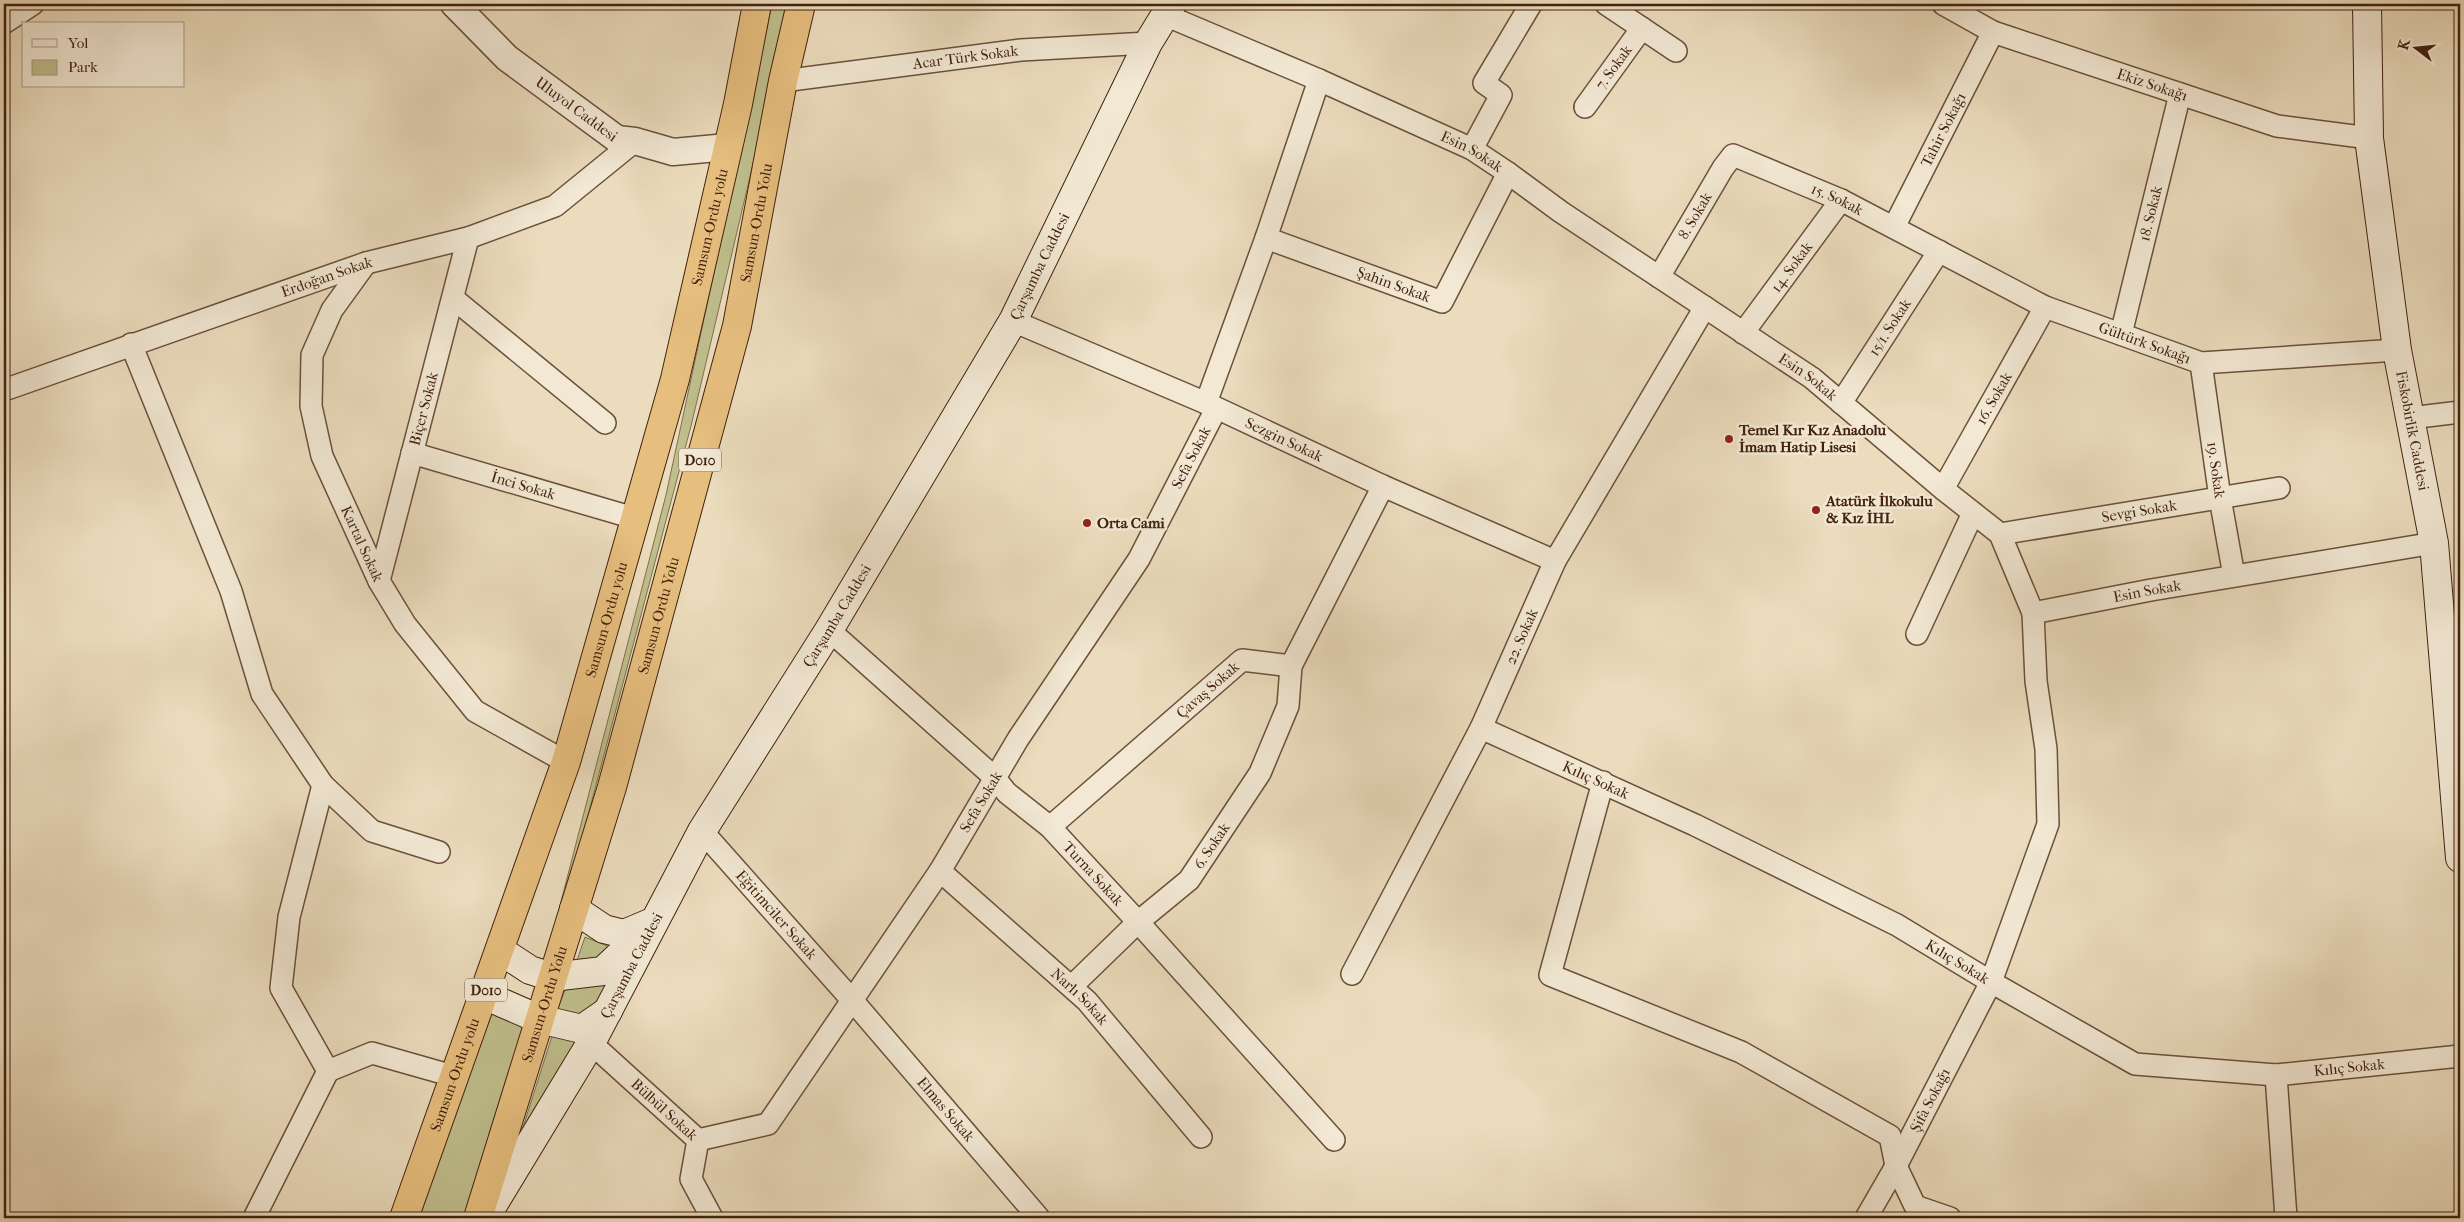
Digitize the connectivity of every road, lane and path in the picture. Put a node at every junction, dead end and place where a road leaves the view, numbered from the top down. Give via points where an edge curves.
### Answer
1 (33, 4) edge
2 (454, 4) edge
3 (757, 4) edge
4 (801, 4) edge
5 (1532, 4) edge
6 (1606, 4) edge
7 (1943, 4) edge
8 (2367, 4) edge
9 (1168, 9) edge
10 (4, 23) edge
11 (1642, 28) junction
12 (1993, 32) junction
13 (1148, 42) junction
14 (1676, 51) dead end
15 (1319, 80) junction
16 (783, 81) junction
17 (2180, 94) junction
18 (1585, 107) dead end
19 (2369, 138) junction
20 (635, 141) junction
21 (728, 147) junction
22 (1472, 149) junction
23 (1733, 155) joint
24 (1508, 173) junction
25 (1840, 200) junction
26 (1894, 227) junction
27 (468, 238) junction
28 (1266, 238) junction
29 (1940, 251) junction
30 (366, 263) junction
31 (1659, 277) junction
32 (454, 299) junction
33 (1705, 307) junction
34 (2044, 308) junction
35 (1013, 321) junction
36 (1743, 333) junction
37 (2121, 334) junction
38 (131, 344) junction
39 (2397, 350) junction
40 (2201, 364) junction
41 (4, 390) edge
42 (1841, 403) junction
43 (1211, 406) junction
44 (2460, 412) edge
45 (2410, 418) junction
46 (605, 423) dead end
47 (412, 453) junction
48 (1383, 486) junction
49 (2279, 488) dead end
50 (1943, 489) junction
51 (2220, 498) junction
52 (1974, 512) junction
53 (634, 518) junction
54 (2000, 534) junction
55 (2434, 543) junction
56 (1555, 561) junction
57 (2234, 576) junction
58 (379, 580) junction
59 (2033, 613) junction
60 (829, 630) junction
61 (1917, 634) dead end
62 (1291, 666) junction
63 (1481, 728) junction
64 (566, 762) junction
65 (994, 777) junction
66 (1603, 782) junction
67 (323, 786) junction
68 (1050, 827) junction
69 (702, 830) junction
70 (439, 852) dead end
71 (2460, 858) edge
72 (940, 871) junction
73 (574, 909) junction
74 (656, 920) junction
75 (1138, 922) junction
76 (501, 951) junction
77 (1352, 974) dead end
78 (552, 977) junction
79 (1991, 982) junction
80 (1072, 986) junction
81 (484, 995) junction
82 (852, 1000) junction
83 (609, 1010) junction
84 (539, 1019) junction
85 (591, 1043) junction
86 (2460, 1056) edge
87 (328, 1071) junction
88 (2276, 1075) junction
89 (453, 1076) junction
90 (1201, 1137) dead end
91 (698, 1140) junction
92 (1334, 1140) dead end
93 (1896, 1166) junction
94 (254, 1218) edge
95 (404, 1218) edge
96 (478, 1218) edge
97 (485, 1218) edge
98 (712, 1218) edge
99 (1039, 1218) edge
100 (1866, 1218) edge
101 (1950, 1218) edge
102 (2286, 1218) edge

1 - 10 street
2 - 20 street, Uluyol Caddesi via 507,58 617,139
3 - 21 highway, Samsun-Ordu yolu / D010
4 - 16 highway, Samsun-Ordu Yolu / D010
5 - 22 street via 1484,83 1501,95
6 - 11 street
7 - 12 street, Ekiz Sokağı
8 - 19 main road, Fiskobirlik Caddesi
9 - 13 main road, Çarşamba Caddesi
9 - 15 street, Esin Sokak
11 - 14 street
11 - 18 street, 7. Sokak
12 - 17 street, Ekiz Sokağı
12 - 26 street, Tahir Sokağı
13 - 16 street, Acar Türk Sokak via 1022,50
13 - 35 main road, Çarşamba Caddesi
15 - 22 street, Esin Sokak
15 - 28 street, Sefa Sokak
16 - 73 highway, Samsun-Ordu Yolu / D010 via 737,326 612,787
17 - 19 street, Ekiz Sokağı via 2277,126
17 - 37 street, 18. Sokak
19 - 39 main road, Fiskobirlik Caddesi
20 - 21 street, Uluyol Caddesi via 673,152
20 - 27 street, Erdoğan Sokak via 555,206
21 - 53 highway, Samsun-Ordu yolu / D010 via 675,379
22 - 24 street, Esin Sokak
23 - 25 street, 15. Sokak
23 - 31 street, 8. Sokak
24 - 28 street, Şahin Sokak via 1442,302
24 - 31 street, Esin Sokak
25 - 26 street, 15. Sokak
25 - 36 street, 14. Sokak
26 - 29 street, 15. Sokak
27 - 30 street, Erdoğan Sokak
27 - 32 street, Biçer Sokak
28 - 43 street, Sefa Sokak
29 - 34 street, Gültürk Sokağı
29 - 42 street, 15/1. Sokak
30 - 38 street, Erdoğan Sokak
30 - 58 street, Kartal Sokak via 332,310 312,355 311,406 322,456
31 - 33 street, Esin Sokak
32 - 46 street
32 - 47 street, Biçer Sokak
33 - 36 street, Esin Sokak
33 - 56 street, 22. Sokak
34 - 37 street, Gültürk Sokağı
34 - 50 street, 16. Sokak
35 - 43 street, Sezgin Sokak
35 - 60 main road, Çarşamba Caddesi
36 - 42 street, Esin Sokak via 1812,378
37 - 40 street, Gültürk Sokağı
38 - 41 street, Erdoğan Sokak
38 - 67 street via 230,591 262,694
39 - 40 street, Gültürk Sokağı
39 - 45 main road, Fiskobirlik Caddesi
40 - 51 street, 19. Sokak
42 - 50 street, Esin Sokak
43 - 48 street, Sezgin Sokak
43 - 65 street, Sefa Sokak via 1138,559
44 - 45 street
45 - 55 main road, Fiskobirlik Caddesi
47 - 53 street, İnci Sokak
47 - 58 street, Biçer Sokak
48 - 56 street, Sezgin Sokak
48 - 62 street
49 - 51 street, Sevgi Sokak
50 - 52 street, Esin Sokak
51 - 54 street, Sevgi Sokak
51 - 57 street, 19. Sokak
52 - 54 street, Esin Sokak
52 - 61 street
53 - 64 highway, Samsun-Ordu yolu / D010
54 - 59 street, Esin Sokak
55 - 57 street, Esin Sokak
55 - 71 main road, Fiskobirlik Caddesi
56 - 63 street, 22. Sokak
57 - 59 street, Esin Sokak
58 - 64 street, Kartal Sokak via 405,624 475,711
59 - 79 street, Şifa Sokağı via 2036,680 2046,749 2048,824
60 - 65 street, Turna Sokak
60 - 69 main road, Çarşamba Caddesi
62 - 68 street, Çavaş Sokak via 1242,660
62 - 75 street, 6. Sokak via 1288,706 1260,773 1189,880
63 - 66 street, Kılıç Sokak
63 - 77 street, 22. Sokak
64 - 76 highway, Samsun-Ordu yolu / D010
65 - 68 street, Turna Sokak via 1007,793
65 - 72 street, Sefa Sokak
66 - 79 street, Kılıç Sokak via 1897,925
66 - 93 street via 1550,975 1741,1052 1890,1136
67 - 70 street via 372,831
67 - 87 street via 289,917 281,988
68 - 75 street, Turna Sokak
69 - 74 main road, Çarşamba Caddesi
69 - 82 street, Eğitimciler Sokak
72 - 80 street, Narlı Sokak
72 - 82 street, Sefa Sokak
73 - 74 main road via 604,929 624,934
73 - 78 highway, Samsun-Ordu Yolu / D010
74 - 78 main road via 603,971
74 - 83 main road, Çarşamba Caddesi
75 - 80 street, 6. Sokak
75 - 92 street, Turna Sokak
76 - 78 main road via 530,970
76 - 81 highway, Samsun-Ordu yolu / D010
78 - 84 highway, Samsun-Ordu Yolu / D010
79 - 88 street, Kılıç Sokak via 2135,1064
79 - 93 street, Şifa Sokağı
80 - 90 street, Narlı Sokak
81 - 84 main road
81 - 89 highway, Samsun-Ordu yolu / D010
82 - 91 street, Sefa Sokak via 768,1124
82 - 99 street, Elmas Sokak
83 - 84 main road via 582,1028
83 - 85 main road, Çarşamba Caddesi
84 - 96 highway, Samsun-Ordu Yolu / D010
85 - 91 street, Bülbül Sokak
85 - 97 main road, Çarşamba Caddesi
86 - 88 street, Kılıç Sokak
87 - 89 street via 372,1053
87 - 94 street
88 - 102 street
89 - 95 highway, Samsun-Ordu yolu / D010
91 - 98 street, Bülbül Sokak via 691,1179
93 - 100 street, Şifa Sokağı
93 - 101 street via 1915,1206

